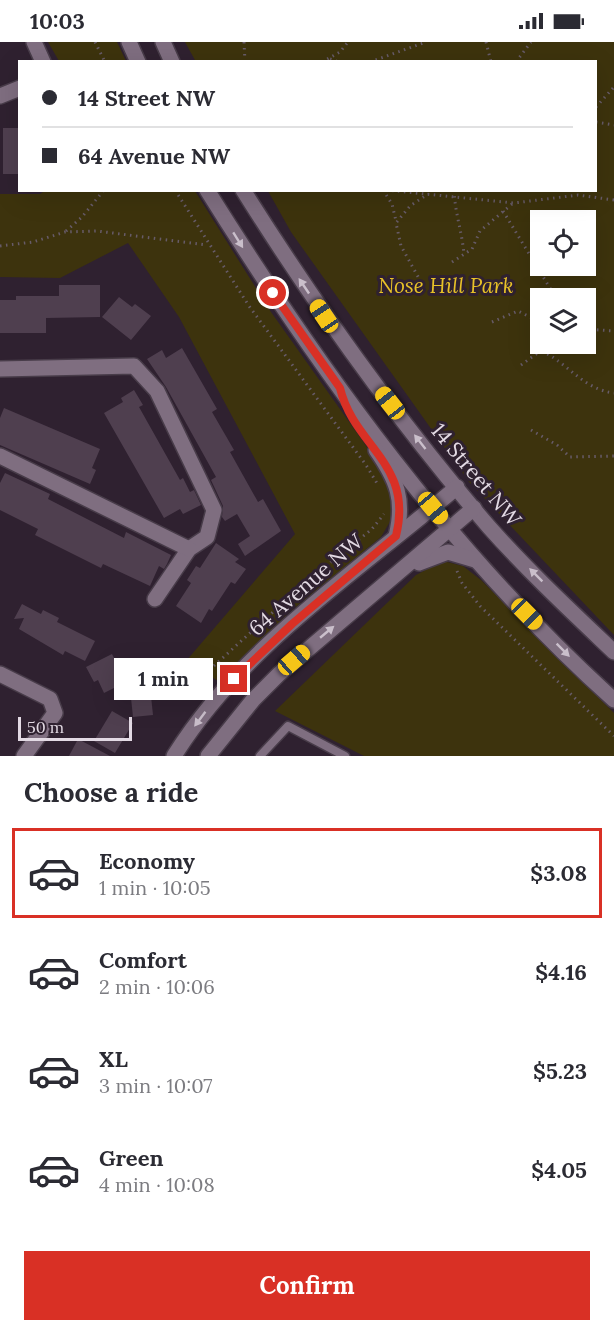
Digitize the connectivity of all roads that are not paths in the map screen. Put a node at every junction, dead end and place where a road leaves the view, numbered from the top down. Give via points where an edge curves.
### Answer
1 (34, 42) edge
2 (129, 42) edge
3 (163, 42) edge
4 (42, 60) edge
5 (137, 60) edge
6 (171, 60) edge
7 (18, 89) edge
8 (0, 96) edge
9 (208, 192) edge
10 (244, 192) edge
11 (0, 369) edge
12 (340, 388) junction
13 (0, 456) edge
14 (457, 487) junction
15 (433, 508) junction
16 (474, 508) junction
17 (450, 529) junction
18 (396, 536) junction
19 (189, 549) junction
20 (479, 562) junction
21 (383, 585) junction
22 (155, 599) dead end
23 (614, 652) edge
24 (0, 674) edge
25 (614, 700) edge
26 (24, 756) edge
27 (174, 756) edge
28 (208, 756) edge
29 (260, 756) edge
30 (345, 756) edge

1 - 4 main road
2 - 5 main road
3 - 6 main road
7 - 8 main road
9 -> 12 main road via 259,274
14 -> 10 main road, 14 Street NW via 348,350
11 - 19 main road via 134,366 158,391 214,510 207,537
12 - 15 main road
12 - 18 main road via 344,402 391,472 401,501
13 - 19 main road
14 - 15 main road, 64 Avenue NW
14 - 16 main road, 14 Street NW
15 - 17 main road
15 - 18 main road, 64 Avenue NW
16 - 17 main road
23 -> 16 main road, 14 Street NW
17 - 20 main road
17 - 21 main road
18 -> 27 main road, 64 Avenue NW via 246,666 211,704
19 - 22 main road
20 - 21 main road via 450,551
20 -> 25 main road
28 -> 21 main road via 279,674
24 - 26 main road via 50,699 55,712
29 - 30 lane via 288,726

